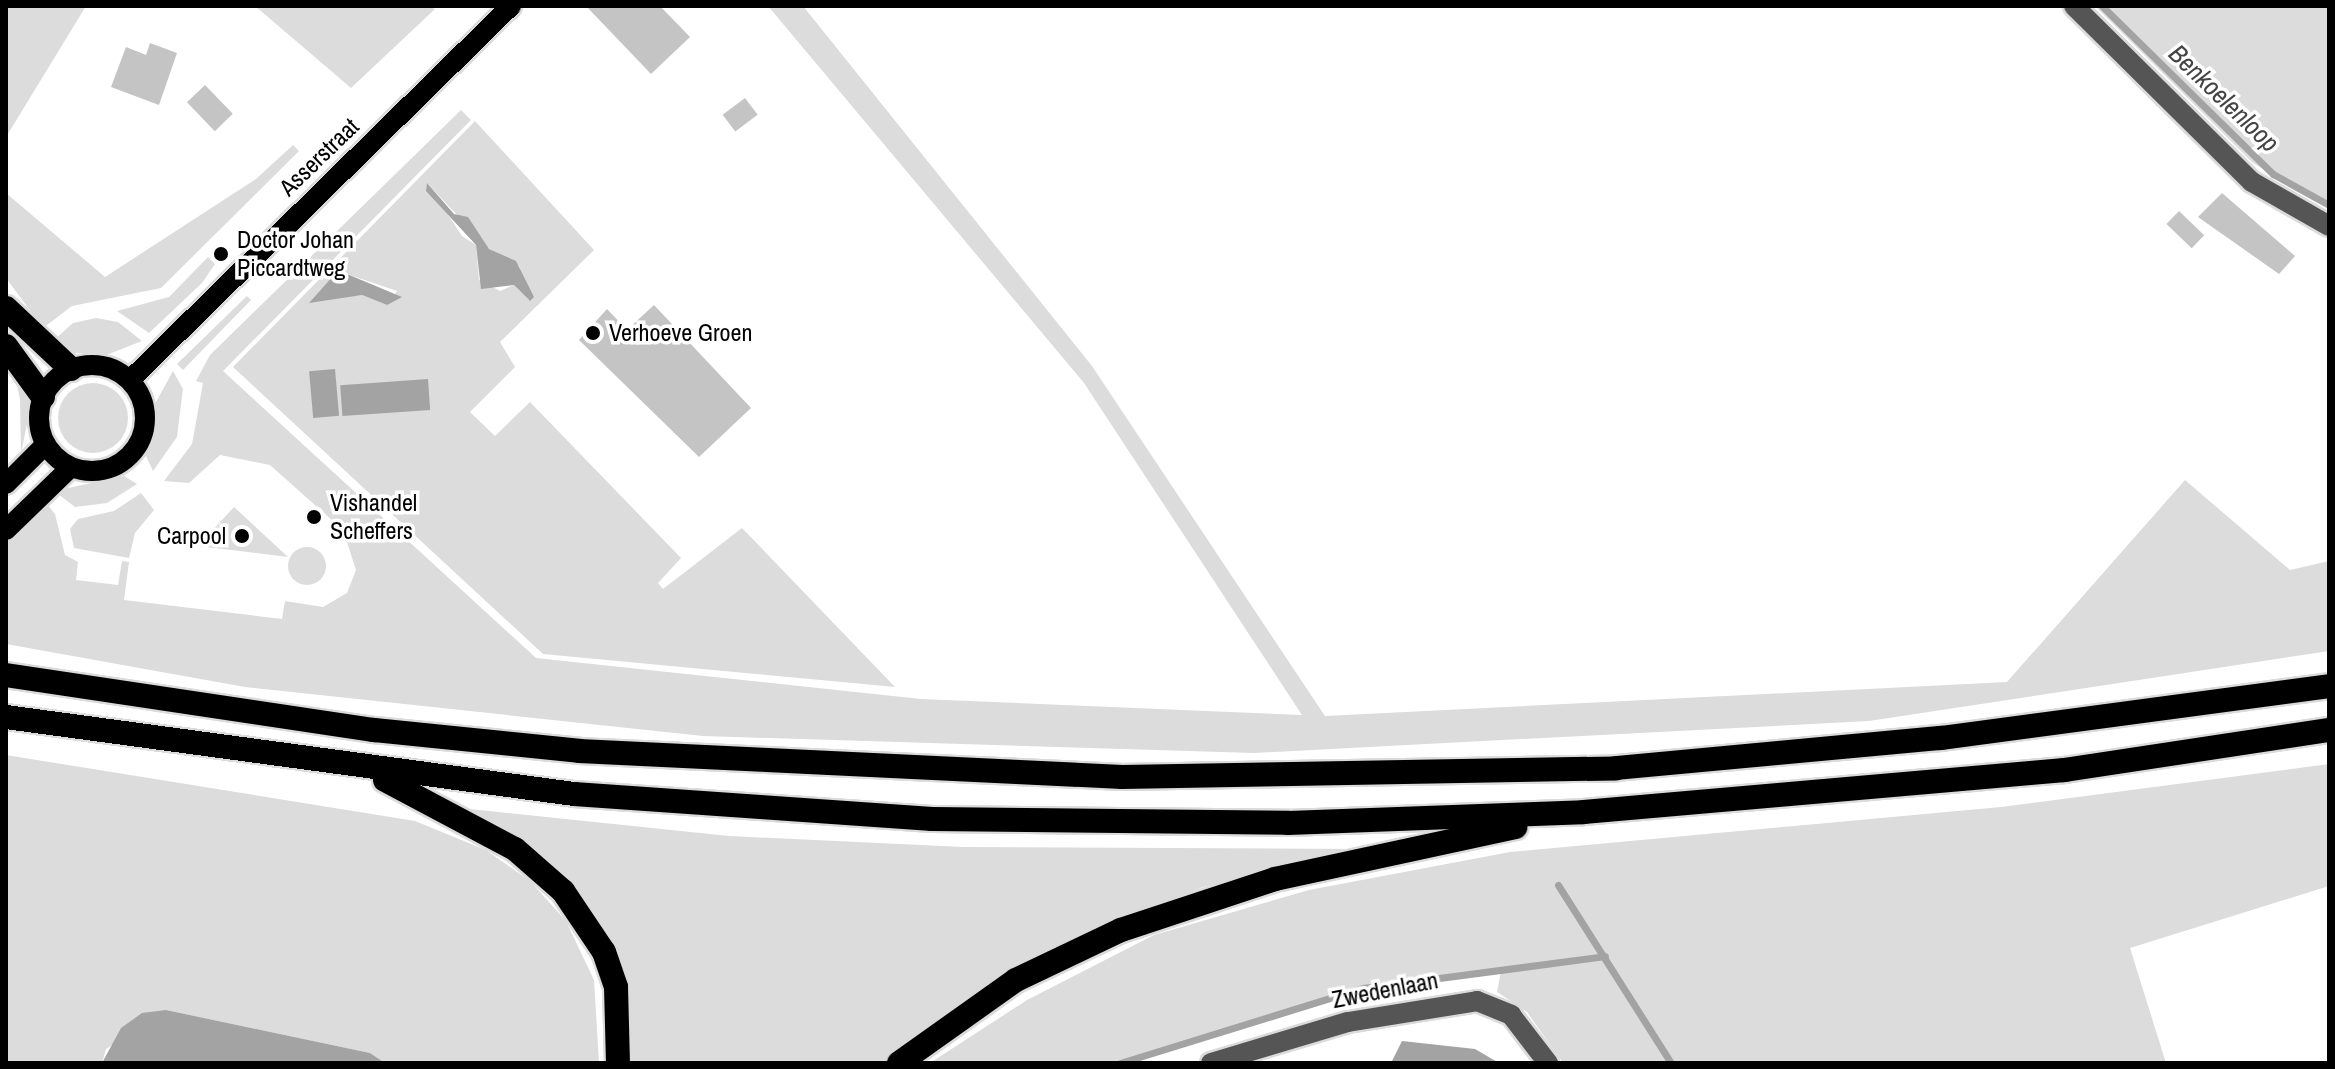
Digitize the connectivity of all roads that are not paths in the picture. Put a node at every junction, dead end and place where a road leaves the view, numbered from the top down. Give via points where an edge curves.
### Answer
1 (511, 6) edge
2 (2074, 6) edge
3 (2329, 226) edge
4 (6, 308) edge
5 (6, 346) edge
6 (71, 369) junction
7 (130, 380) junction
8 (43, 397) junction
9 (45, 445) junction
10 (70, 468) junction
11 (6, 484) edge
12 (6, 530) edge
13 (6, 675) edge
14 (2329, 686) edge
15 (6, 717) edge
16 (2329, 730) edge
17 (368, 772) junction
18 (1584, 812) junction
19 (618, 1063) edge
20 (899, 1063) edge
21 (1211, 1063) edge
22 (1548, 1063) edge

1 - 7 main road, Asserstraat
2 - 3 street via 2252,182
4 - 6 highway
5 - 8 highway
6 - 7 main road via 99,366
6 - 8 main road
7 - 10 main road via 146,417 138,446 103,470
8 - 9 main road
9 - 10 main road
9 - 11 main road
10 - 12 main road
13 - 14 highway via 374,730 579,751 1137,777 1616,768 1957,736
15 - 17 highway
16 - 18 highway via 2064,770
17 - 18 highway via 932,819 1288,823
17 - 19 highway via 515,849 563,891 604,952 616,987
18 - 20 highway via 1275,879 1121,930 1016,980
21 - 22 street, Zwedenlaan via 1348,1022 1477,1001 1511,1015

